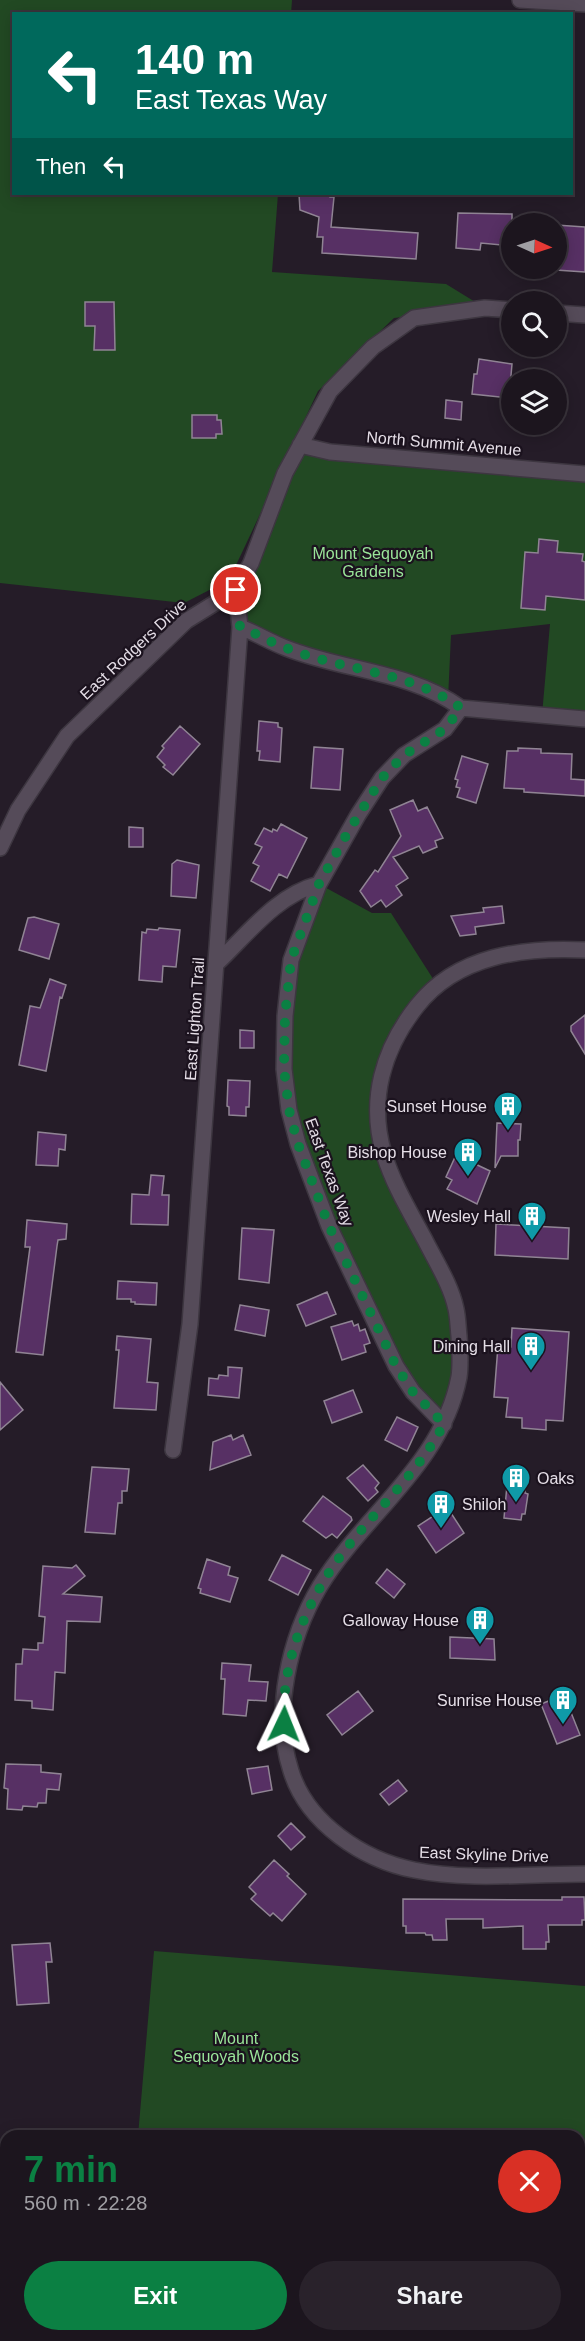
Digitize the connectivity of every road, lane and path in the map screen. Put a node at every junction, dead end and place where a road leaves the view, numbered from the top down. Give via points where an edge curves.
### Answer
1 (520, 0) edge
2 (585, 4) edge
3 (501, 309) edge
4 (567, 314) edge
5 (585, 315) edge
6 (300, 445) junction
7 (585, 474) edge
8 (236, 590) junction
9 (240, 627) junction
10 (461, 708) junction
11 (585, 719) edge
12 (0, 848) edge
13 (319, 884) junction
14 (585, 950) edge
15 (216, 964) junction
16 (444, 1424) junction
17 (173, 1450) dead end
18 (585, 1874) edge

1 - 2 street
3 - 6 street, East Rodgers Drive via 414,318 373,347 330,391
4 - 5 street
6 - 7 street, North Summit Avenue via 330,452
6 - 8 street, East Rodgers Drive
8 - 9 street, East Lighton Trail
8 - 12 street, East Rodgers Drive via 186,621 67,736 18,810
9 - 10 street via 286,648 420,685
9 - 15 street, East Lighton Trail
10 - 11 street
10 - 13 street, East Texas Way via 445,729 404,755 382,778
13 - 15 street via 284,899
13 - 16 street, East Texas Way via 291,960 284,1069 289,1110 329,1226 396,1366 413,1392
14 - 16 street, East Skyline Drive via 547,948 507,954 450,974 423,998 401,1026 385,1059 378,1094 383,1152 456,1307 459,1378
15 - 17 street, East Lighton Trail via 190,1324
16 - 18 street, East Skyline Drive via 416,1470 343,1553 319,1588 302,1623 290,1662 283,1707 284,1741 291,1773 311,1809 337,1834 383,1861 443,1874

